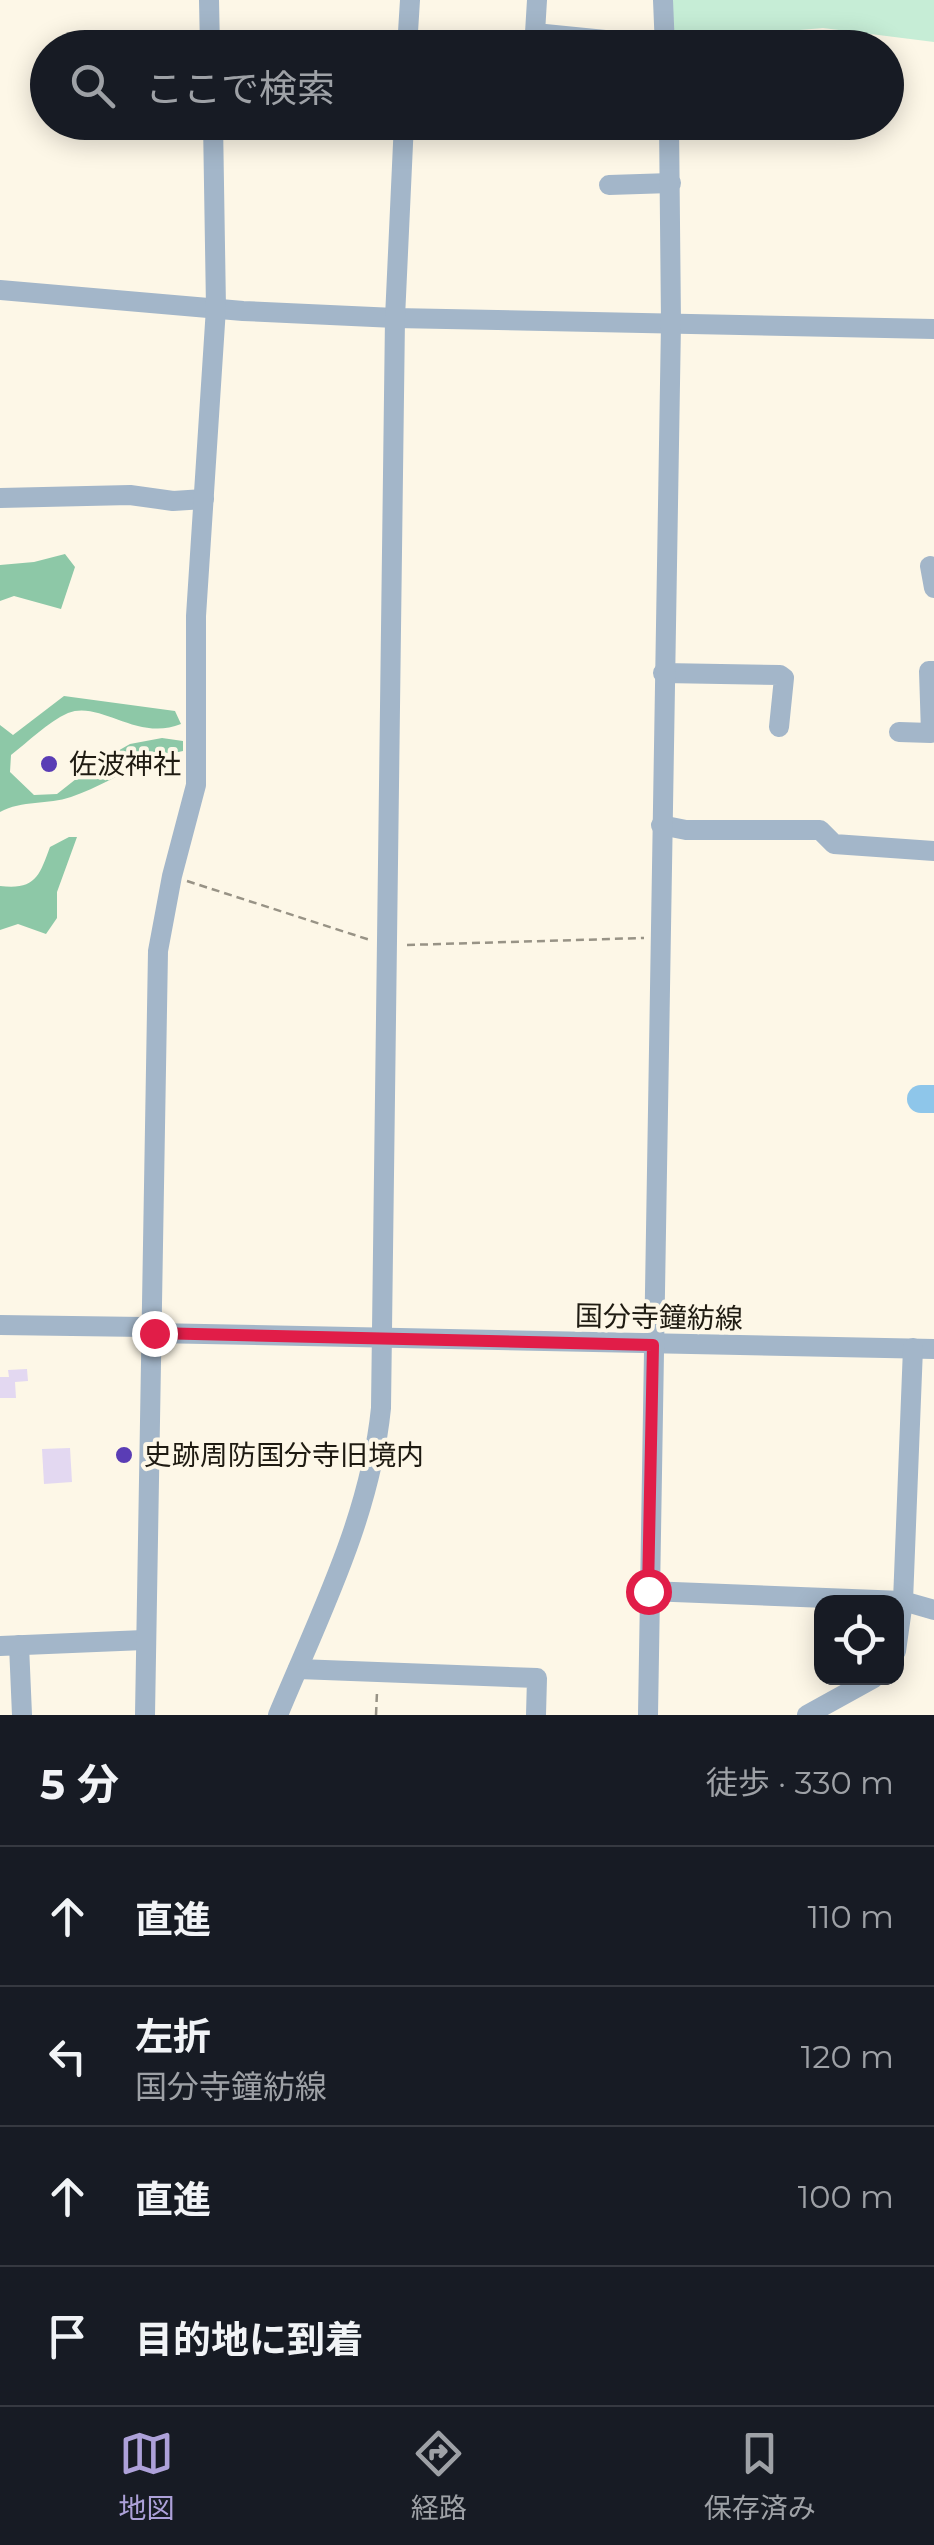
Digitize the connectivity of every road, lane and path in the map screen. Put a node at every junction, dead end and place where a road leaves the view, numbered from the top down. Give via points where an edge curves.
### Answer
1 (208, 0) edge
2 (410, 0) edge
3 (537, 0) edge
4 (664, 0) edge
5 (209, 30) edge
6 (409, 30) edge
7 (535, 30) edge
8 (665, 30) edge
9 (213, 140) edge
10 (403, 140) edge
11 (669, 140) edge
12 (671, 183) junction
13 (610, 185) dead end
14 (0, 290) edge
15 (216, 308) junction
16 (395, 318) junction
17 (671, 322) junction
18 (934, 329) edge
19 (0, 498) edge
20 (204, 499) junction
21 (930, 566) dead end
22 (934, 588) edge
23 (934, 671) edge
24 (663, 673) junction
25 (778, 727) dead end
26 (900, 732) dead end
27 (661, 824) junction
28 (934, 851) edge
29 (172, 876) junction
30 (662, 937) junction
31 (388, 946) junction
32 (0, 1326) edge
33 (154, 1333) junction
34 (384, 1338) junction
35 (653, 1345) junction
36 (923, 1349) edge
37 (648, 1591) junction
38 (903, 1595) edge
39 (814, 1598) edge
40 (904, 1601) edge
41 (934, 1610) edge
42 (144, 1640) junction
43 (9, 1645) edge
44 (298, 1669) junction
45 (379, 1672) junction
46 (862, 1685) edge
47 (15, 1701) edge
48 (144, 1715) edge
49 (278, 1715) edge
50 (376, 1715) edge
51 (536, 1715) edge
52 (648, 1715) edge
53 (808, 1715) edge

1 - 5 street
2 - 6 street
3 - 7 street
4 - 8 street
9 - 15 street
10 - 16 street
11 - 12 street
12 - 13 street
12 - 17 street
14 - 15 street
15 - 16 street
15 - 20 street
16 - 17 street
16 - 31 street
17 - 18 street
17 - 24 street
19 - 20 street
20 - 29 street via 196,785
21 - 22 street
23 - 26 street via 931,733
24 - 25 street via 780,675
24 - 27 street
27 - 28 street via 686,830 820,830 834,844
27 - 30 street
29 - 31 path
29 - 33 street via 158,951
30 - 31 path
30 - 35 street
31 - 34 street
32 - 33 street, 国分寺鐘紡線 via 144,1327
33 - 34 street, 国分寺鐘紡線
33 - 42 street
34 - 35 street, 国分寺鐘紡線
34 - 44 street via 377,1450 367,1492
35 - 36 street, 国分寺鐘紡線
35 - 37 street
36 - 38 street
37 - 39 street
37 - 52 street
40 - 41 street
42 - 43 street
42 - 48 street
43 - 47 street
44 - 45 street
44 - 49 street
45 - 50 path
45 - 51 street via 537,1678
46 - 53 street

